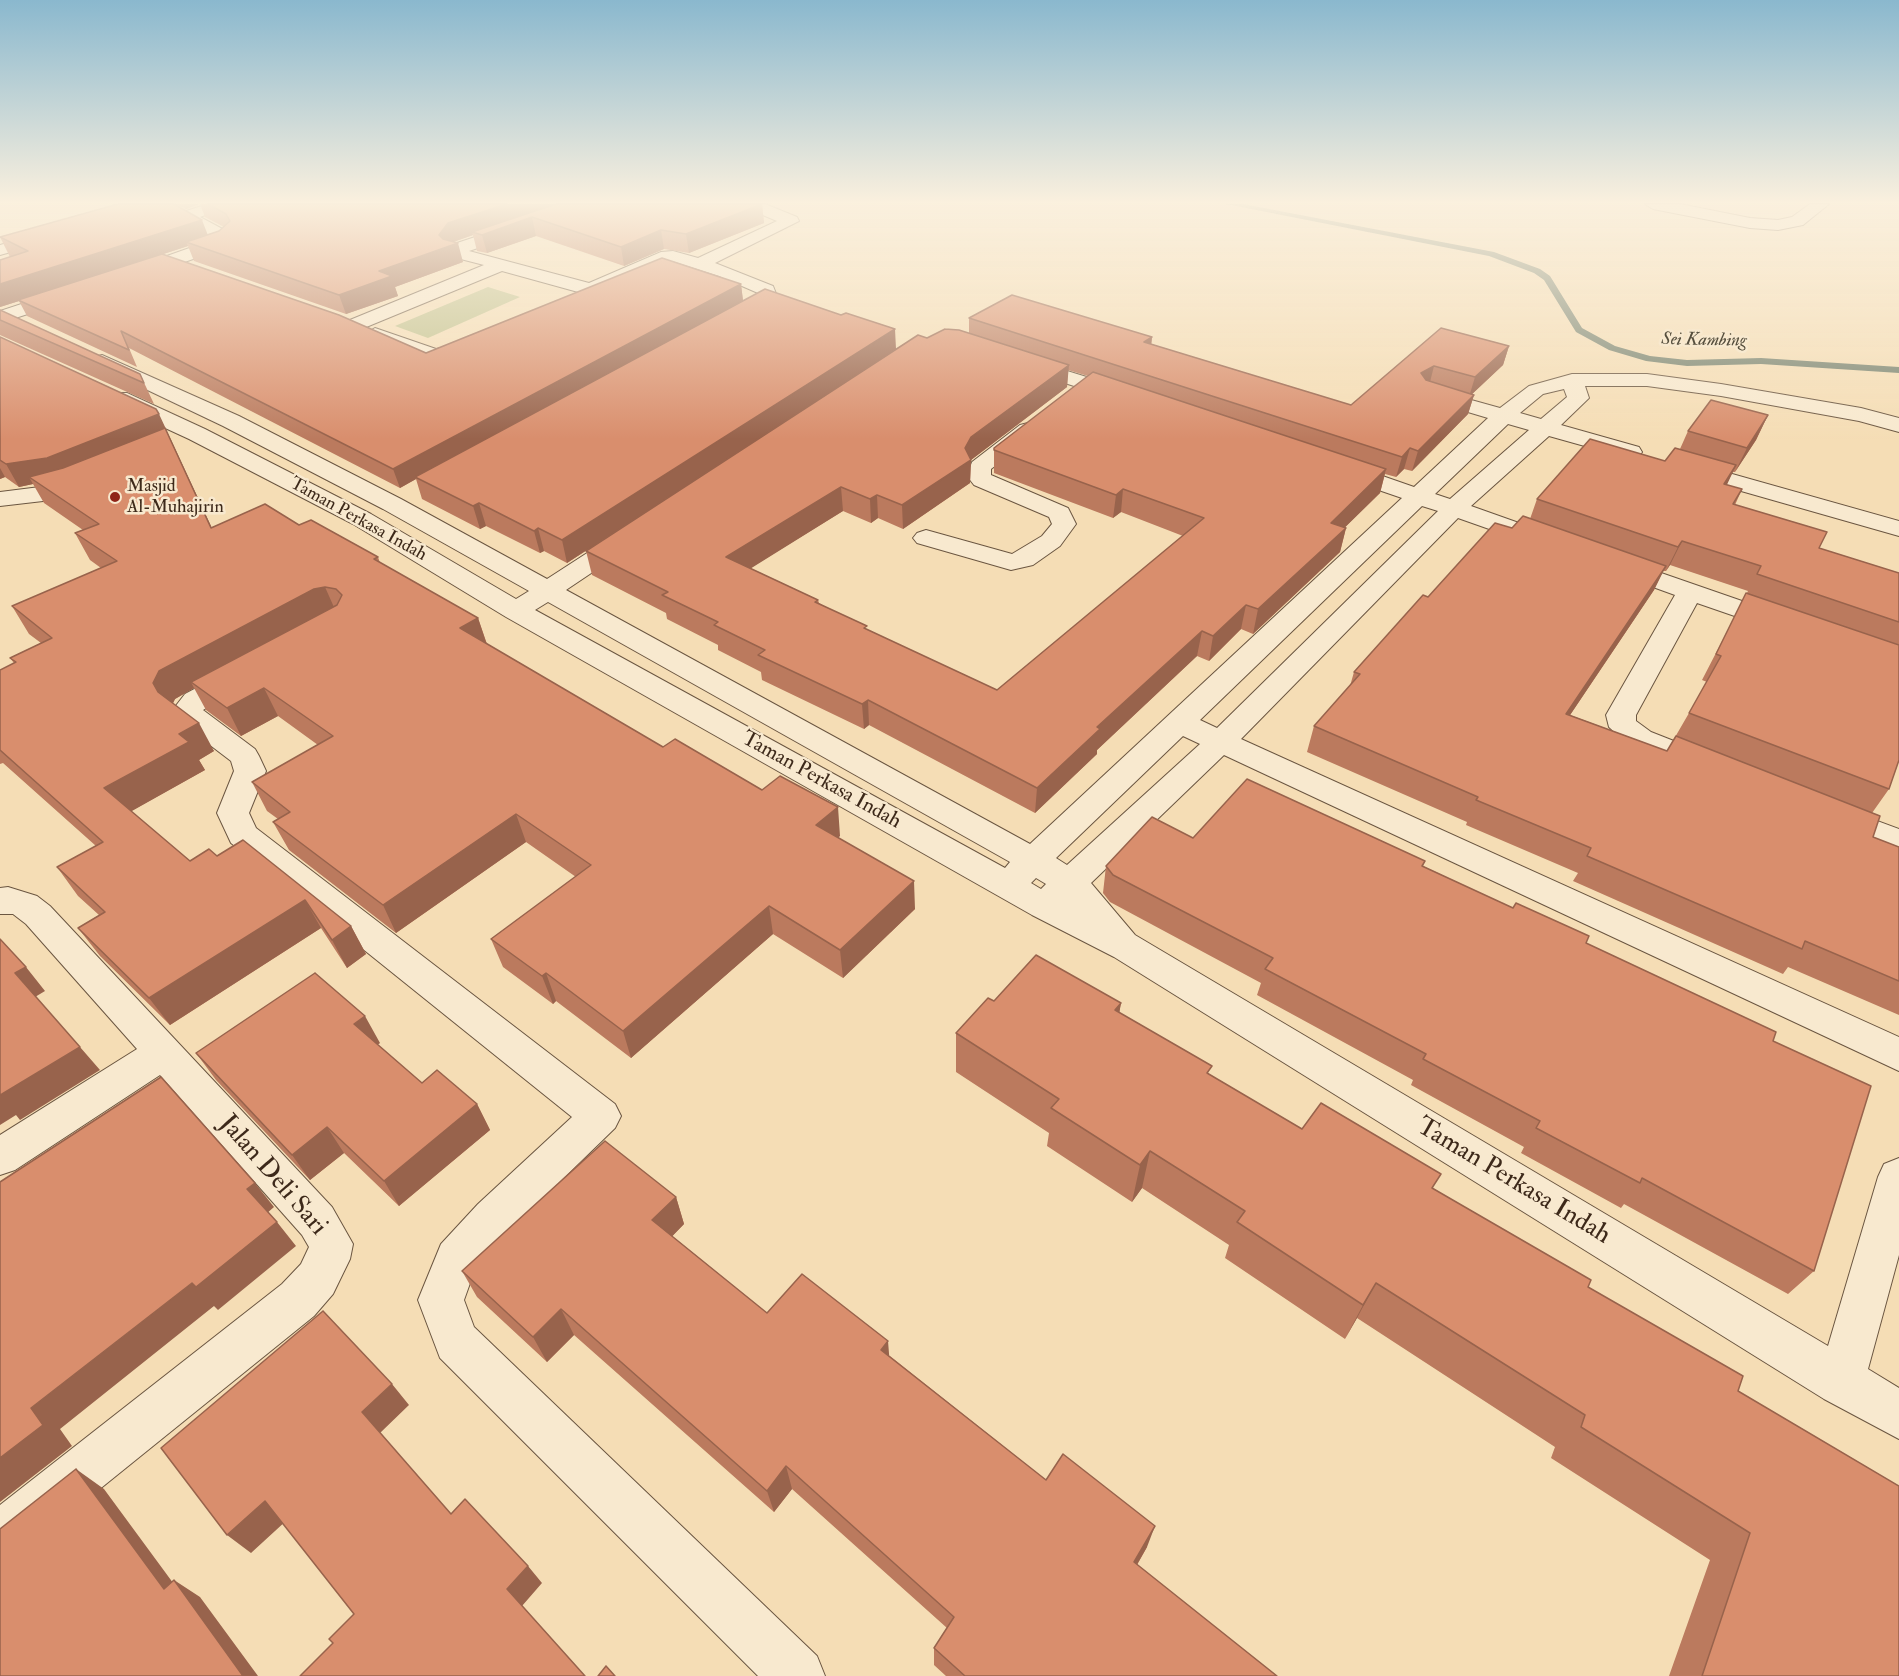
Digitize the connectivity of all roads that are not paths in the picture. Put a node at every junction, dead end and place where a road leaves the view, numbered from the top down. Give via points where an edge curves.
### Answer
1 (459, 282) edge
2 (562, 282) edge
3 (605, 282) edge
4 (751, 282) edge
5 (589, 289) junction
6 (81, 290) edge
7 (558, 304) edge
8 (1, 316) edge
9 (331, 318) edge
10 (352, 326) junction
11 (716, 327) edge
12 (36, 331) edge
13 (488, 337) edge
14 (80, 351) edge
15 (1003, 357) edge
16 (1572, 380) junction
17 (93, 387) edge
18 (1428, 394) edge
19 (1143, 402) edge
20 (1504, 416) junction
21 (1043, 418) edge
22 (231, 421) junction
23 (1899, 425) edge
24 (1545, 427) junction
25 (197, 434) junction
26 (165, 447) edge
27 (1471, 447) junction
28 (1509, 459) junction
29 (1321, 462) edge
30 (100, 474) edge
31 (1420, 496) junction
32 (0, 499) edge
33 (403, 499) junction
34 (1455, 508) junction
35 (362, 519) junction
36 (646, 525) edge
37 (1899, 530) edge
38 (926, 538) dead end
39 (549, 590) junction
40 (1689, 592) junction
41 (516, 611) junction
42 (1800, 631) edge
43 (266, 663) edge
44 (1181, 723) junction
45 (1220, 742) junction
46 (1737, 778) edge
47 (1813, 808) edge
48 (1899, 842) edge
49 (1033, 860) junction
50 (1070, 882) junction
51 (1008, 884) junction
52 (0, 901) edge
53 (1044, 906) junction
54 (1127, 947) junction
55 (163, 1053) junction
56 (1899, 1055) edge
57 (0, 1157) edge
58 (1899, 1177) edge
59 (1841, 1382) junction
60 (1899, 1415) edge
61 (0, 1537) edge
62 (797, 1676) edge

1 - 10 street
2 - 5 street
3 - 5 street
4 - 11 street via 768,293 764,300
5 - 7 street
6 - 8 street
8 - 12 street
9 - 10 street
10 - 13 street via 435,355 457,352
14 - 22 street, Taman Perkasa Indah
15 - 19 street via 1079,391
16 - 20 street via 1536,390
16 - 23 street via 1647,380 1721,390
16 - 24 street via 1578,398
17 - 25 street, Taman Perkasa Indah
18 - 20 street
20 - 24 street
20 - 27 street
21 - 38 street via 978,472 982,480 1059,513 1064,524 1051,541 1024,560 1011,562
22 - 25 street
22 - 33 street, Taman Perkasa Indah
24 - 28 street
24 - 37 street
25 - 26 street
25 - 35 street, Taman Perkasa Indah
27 - 28 street
27 - 31 street
28 - 34 street
29 - 31 street
30 - 32 street via 43,494
31 - 34 street
31 - 44 street
33 - 35 street
33 - 39 street, Taman Perkasa Indah
34 - 40 street
34 - 45 street
35 - 41 street, Taman Perkasa Indah
36 - 39 street
39 - 41 street
39 - 49 street, Taman Perkasa Indah
40 - 42 street
40 - 46 street via 1621,721 1640,739
41 - 51 street, Taman Perkasa Indah
43 - 62 street via 186,708 186,712 244,756 250,771 233,813 243,835 601,1116 493,1218 457,1258 441,1300 456,1342
44 - 45 street
44 - 49 street
45 - 50 street
45 - 56 street
47 - 48 street
49 - 50 street, Taman Perkasa Indah
49 - 51 street
50 - 53 street
50 - 54 street, Taman Perkasa Indah
51 - 53 street, Taman Perkasa Indah
52 - 55 street, Jalan Deli Sari via 25,905 38,915
53 - 54 street, Taman Perkasa Indah
54 - 59 street, Taman Perkasa Indah
55 - 57 street
55 - 61 street, Jalan Deli Sari via 317,1221 331,1244 328,1259 298,1300
58 - 59 street
59 - 60 street, Taman Perkasa Indah

